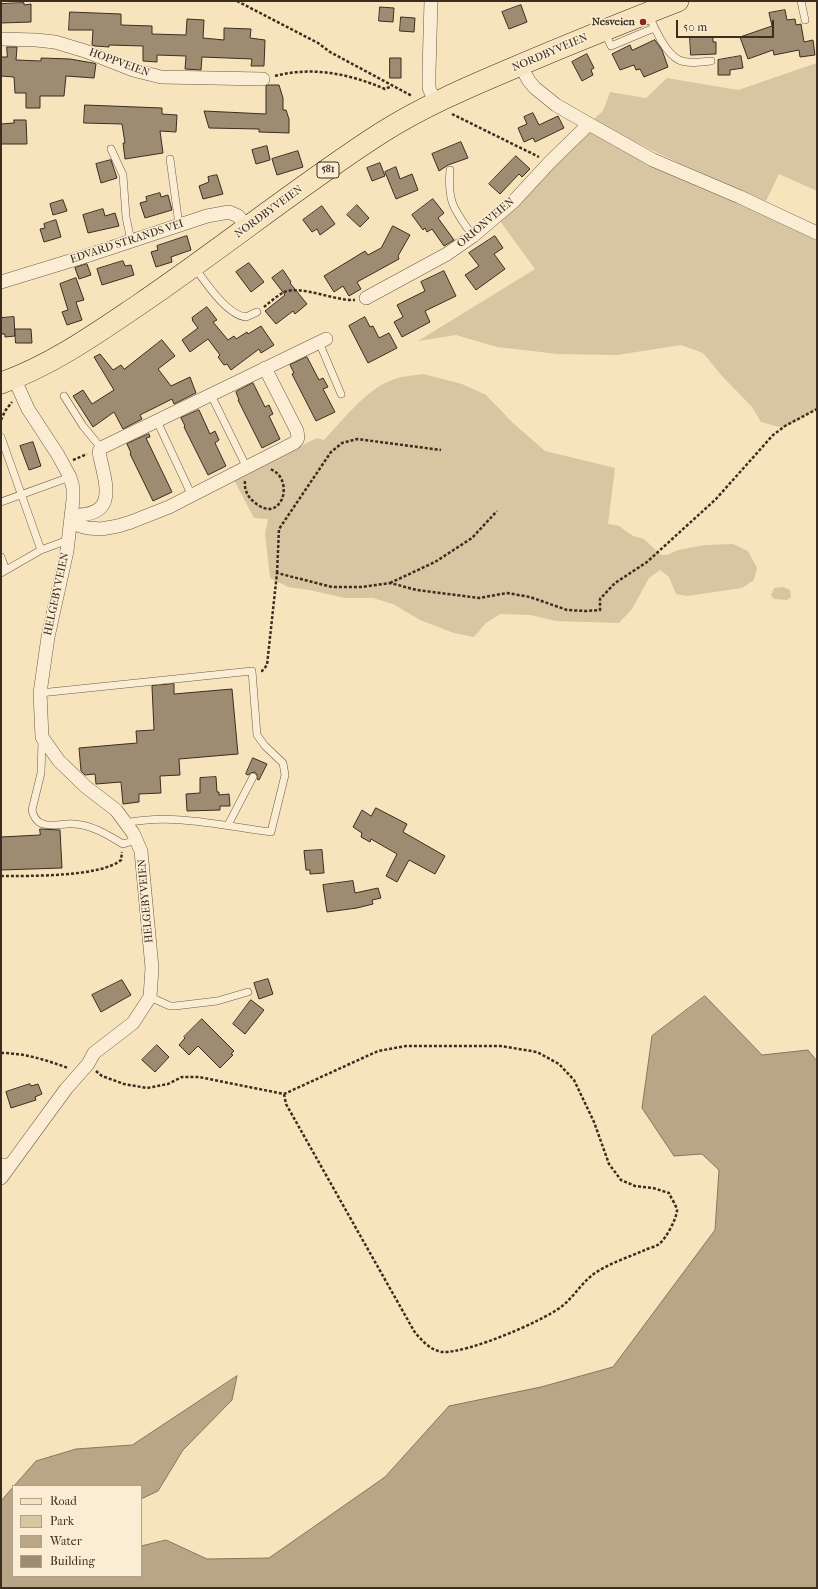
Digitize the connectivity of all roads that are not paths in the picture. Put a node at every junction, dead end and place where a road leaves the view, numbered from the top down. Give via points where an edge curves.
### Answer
1 (431, 1) edge
2 (678, 1) edge
3 (801, 1) edge
4 (651, 20) junction
5 (805, 20) dead end
6 (1, 39) edge
7 (710, 62) dead end
8 (520, 65) junction
9 (263, 79) road end
10 (426, 100) junction
11 (588, 124) junction
12 (111, 149) dead end
13 (170, 159) dead end
14 (450, 170) dead end
15 (179, 225) junction
16 (248, 228) junction
17 (817, 233) edge
18 (473, 236) junction
19 (132, 241) junction
20 (194, 267) junction
21 (1, 282) edge
22 (366, 298) road end
23 (257, 312) road end
24 (322, 341) joint
25 (265, 368) junction
26 (11, 382) edge
27 (341, 394) dead end
28 (211, 395) junction
29 (64, 396) dead end
30 (157, 421) junction
31 (1, 437) edge
32 (101, 448) junction
33 (253, 468) junction
34 (70, 477) junction
35 (22, 494) junction
36 (192, 496) junction
37 (1, 502) edge
38 (71, 515) junction
39 (68, 540) junction
40 (42, 550) junction
41 (1, 557) edge
42 (3, 572) edge
43 (40, 693) junction
44 (42, 737) junction
45 (252, 777) dead end
46 (126, 823) junction
47 (228, 825) junction
48 (129, 842) junction
49 (248, 992) dead end
50 (150, 998) junction
51 (7, 1162) edge
52 (1, 1178) edge

1 - 10 street via 429,88
2 - 4 main road, NORDBYVEIEN / 581
3 - 5 lane
4 - 7 lane via 669,52 678,60
4 - 8 main road, NORDBYVEIEN / 581 via 604,31
6 - 9 street, HOPPVEIEN via 61,44 84,50 133,70 161,77
8 - 10 main road, NORDBYVEIEN / 581
8 - 11 street via 535,88 556,105
10 - 16 main road, NORDBYVEIEN / 581
11 - 17 street via 653,160
11 - 18 street, ORIONVEIEN via 513,202
12 - 19 lane via 123,175 126,217
13 - 15 lane
14 - 18 lane via 451,202
15 - 16 street, EDVARD STRANDS VEI via 228,212 238,216
15 - 19 street, EDVARD STRANDS VEI
16 - 20 main road, NORDBYVEIEN / 581
18 - 22 street, ORIONVEIEN via 447,254
19 - 21 street, EDVARD STRANDS VEI
20 - 23 lane via 215,295 236,314 246,318
20 - 26 main road, NORDBYVEIEN / 581 via 87,339
24 - 25 street
24 - 27 lane
25 - 28 street
25 - 33 street via 297,431 298,440
26 - 34 street, HELGEBYVEIEN
28 - 30 street
28 - 33 lane
29 - 32 lane
30 - 32 street
30 - 36 lane
31 - 35 lane
32 - 38 street via 99,452 107,487 104,502 92,513
33 - 36 street
34 - 35 lane
34 - 38 street, HELGEBYVEIEN via 73,488
35 - 37 lane
35 - 40 lane
36 - 38 street via 144,517 101,529 80,526
38 - 39 street, HELGEBYVEIEN
39 - 40 lane
39 - 43 street, HELGEBYVEIEN via 48,637
40 - 42 lane
41 - 42 lane
43 - 44 street, HELGEBYVEIEN
43 - 47 lane via 252,671 257,735 283,763 285,775 271,832
44 - 46 street, HELGEBYVEIEN via 60,761 86,787 116,810
44 - 48 lane via 41,773 32,810 38,821 46,825 79,825
45 - 47 lane
46 - 47 lane via 165,819
46 - 48 street, HELGEBYVEIEN
48 - 50 street, HELGEBYVEIEN via 141,851 152,968
49 - 50 lane via 217,1001 175,1006
50 - 51 street via 133,1023 94,1053
51 - 52 street

